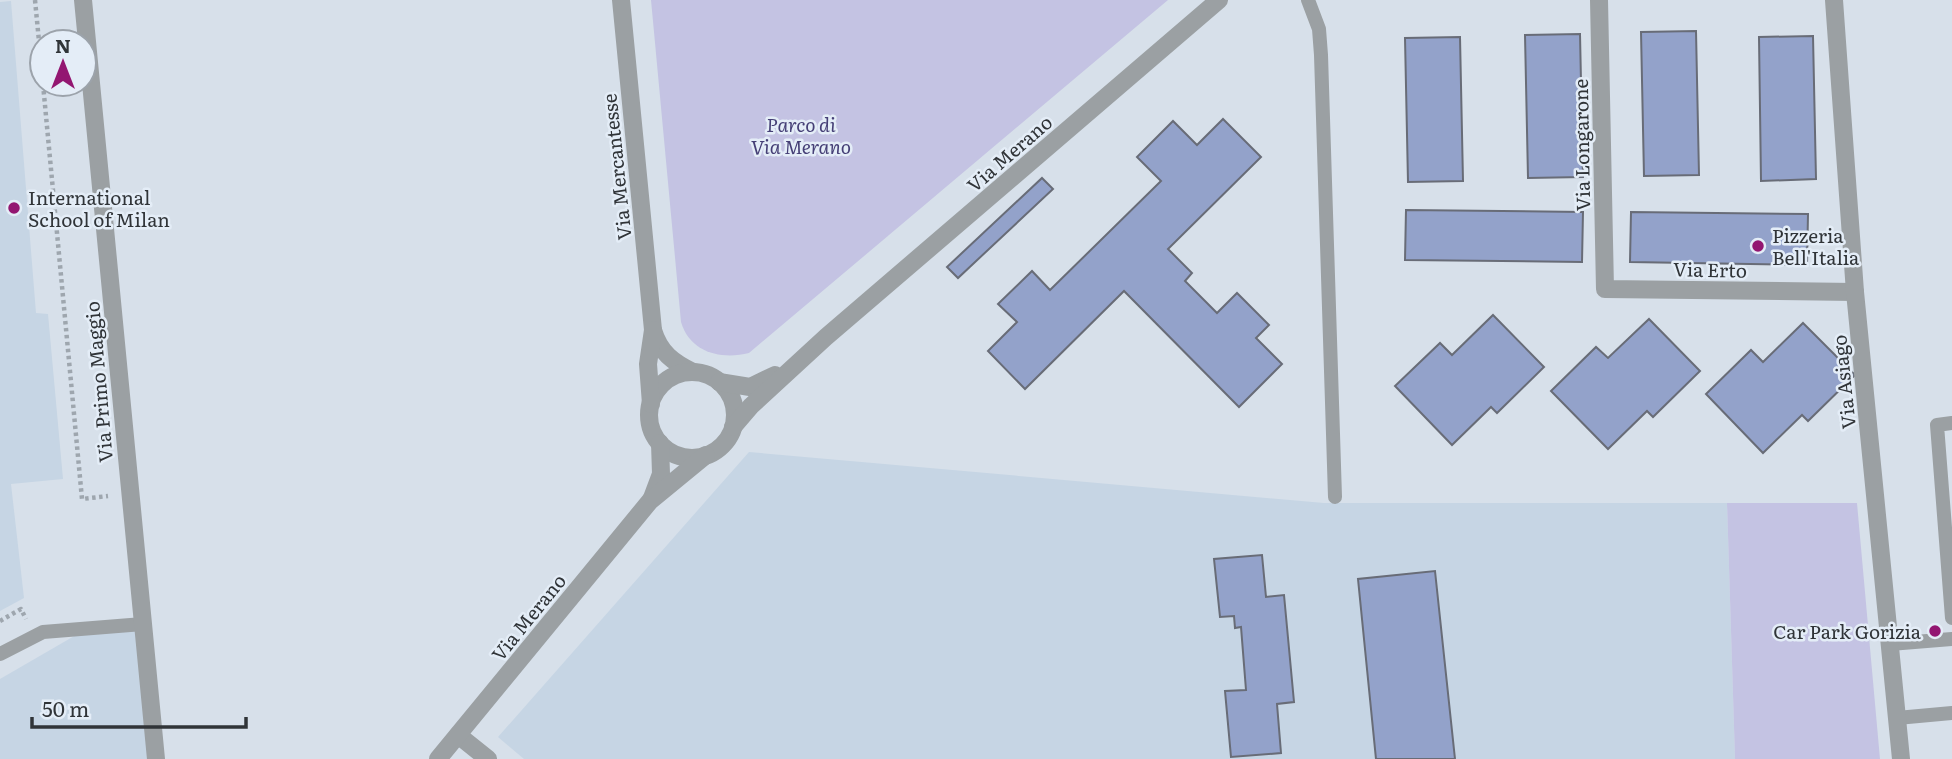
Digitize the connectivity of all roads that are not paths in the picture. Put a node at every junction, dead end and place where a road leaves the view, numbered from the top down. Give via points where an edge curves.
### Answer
1 (83, 0) edge
2 (621, 0) edge
3 (1219, 0) edge
4 (1308, 0) edge
5 (1599, 0) edge
6 (1834, 0) edge
7 (1605, 289) joint
8 (1855, 292) junction
9 (653, 330) junction
10 (826, 338) junction
11 (693, 372) junction
12 (719, 382) junction
13 (651, 404) junction
14 (1952, 423) edge
15 (733, 427) junction
16 (660, 443) junction
17 (706, 455) junction
18 (1335, 497) dead end
19 (650, 501) junction
20 (1952, 618) edge
21 (143, 624) junction
22 (1952, 639) edge
23 (1889, 644) junction
24 (0, 654) edge
25 (1952, 713) edge
26 (1897, 718) junction
27 (458, 735) junction
28 (156, 759) edge
29 (438, 759) edge
30 (488, 759) edge
31 (1901, 759) edge

1 - 21 street, Via Primo Maggio
2 - 9 street, Via Mercantesse
3 - 10 street, Via Merano
4 - 18 lane via 1319,29 1321,55
5 - 7 street, Via Longarone
6 - 8 street, Via Asiago
7 - 8 street, Via Erto
8 - 23 street, Via Asiago
9 - 11 street, Via Mercantesse via 662,351
9 - 13 street, Via Mercantesse via 648,364
10 - 12 street via 761,384 750,387
10 - 15 street
11 - 12 street
11 - 13 street via 667,381
12 - 15 street via 734,405
13 - 16 street via 652,432
14 - 20 lane via 1937,425
15 - 17 street via 723,445
16 - 17 street via 684,457
16 - 19 street via 661,474
17 - 19 street
19 - 27 street, Via Merano
21 - 24 lane via 43,632
21 - 28 street, Via Primo Maggio
22 - 23 lane
23 - 26 street, Via Asiago
25 - 26 lane
26 - 31 street, Via Asiago
27 - 29 street, Via Merano
27 - 30 street

